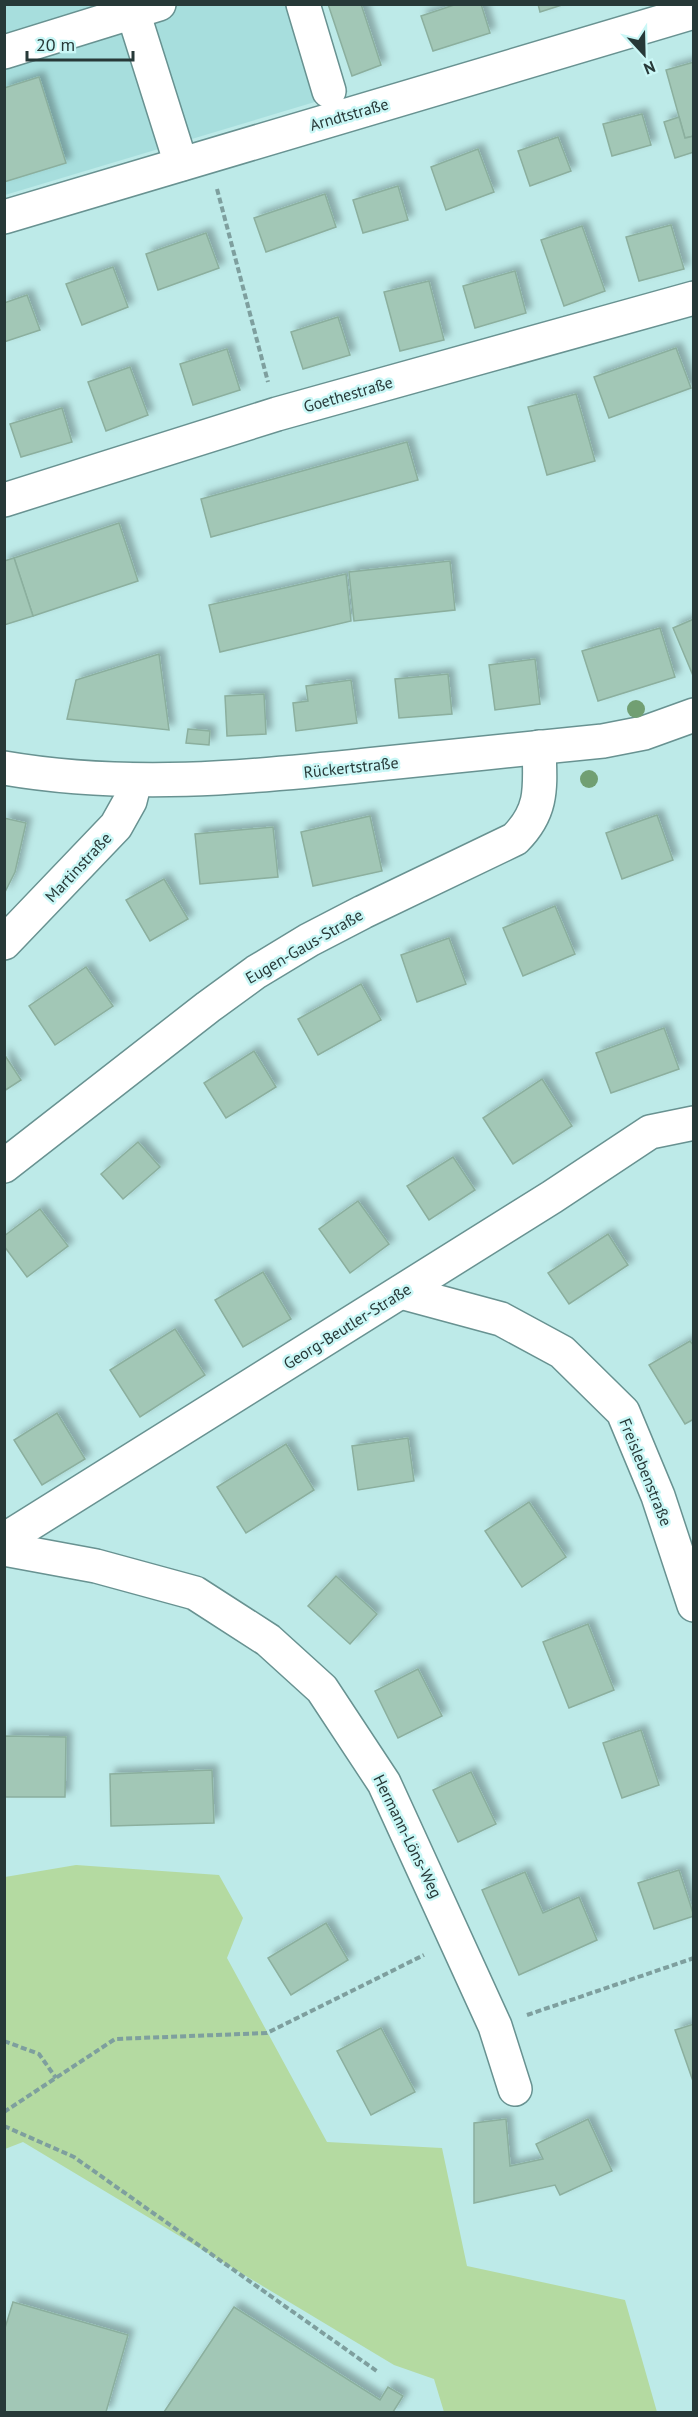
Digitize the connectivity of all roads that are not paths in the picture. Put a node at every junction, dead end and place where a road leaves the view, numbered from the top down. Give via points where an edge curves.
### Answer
1 (303, 4) edge
2 (146, 8) edge
3 (693, 12) edge
4 (4, 52) edge
5 (329, 91) dead end
6 (195, 160) junction
7 (4, 218) edge
8 (693, 298) edge
9 (4, 500) edge
10 (693, 715) edge
11 (539, 747) junction
12 (4, 768) edge
13 (135, 780) junction
14 (4, 943) edge
15 (693, 1123) edge
16 (4, 1166) edge
17 (401, 1292) junction
18 (4, 1540) edge
19 (4, 1549) edge
20 (693, 1605) edge
21 (515, 2089) dead end

1 - 5 street
2 - 4 street
2 - 6 street
3 - 6 street, Arndtstraße
6 - 7 street, Arndtstraße
8 - 9 street, Goethestraße via 277,414
10 - 11 street, Rückertstraße via 628,737
11 - 13 street, Rückertstraße via 262,775
11 - 16 street, Eugen-Gaus-Straße via 537,806 515,839 344,922 256,972
12 - 13 street, Rückertstraße
13 - 14 street, Martinstraße via 130,801 116,826
15 - 17 street, Georg-Beutler-Straße via 650,1132
17 - 18 street, Georg-Beutler-Straße
17 - 20 street, Freislebenstraße via 501,1319 562,1352 623,1412 658,1496
19 - 21 street, Hermann-Löns-Weg via 96,1566 195,1593 268,1640 322,1689 384,1782 495,2026

